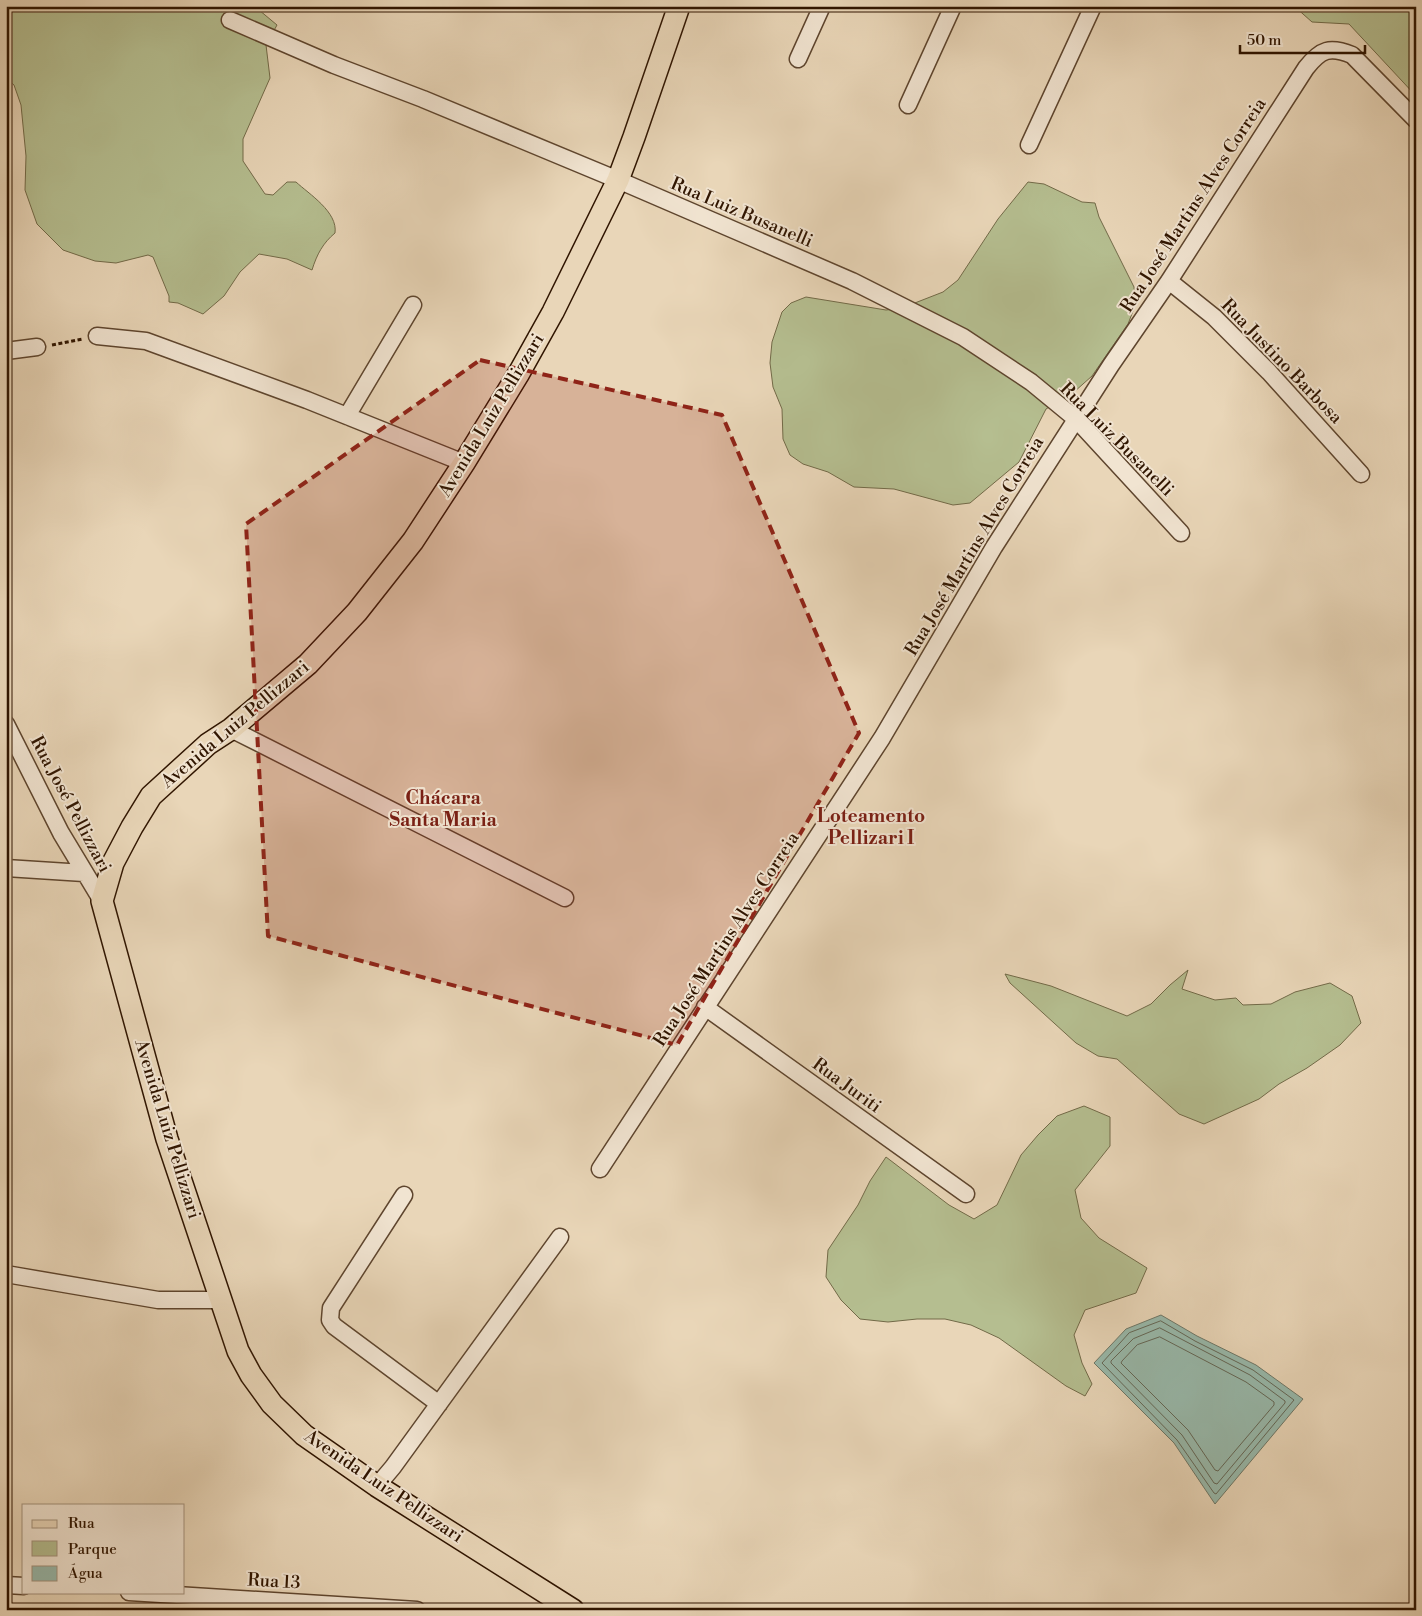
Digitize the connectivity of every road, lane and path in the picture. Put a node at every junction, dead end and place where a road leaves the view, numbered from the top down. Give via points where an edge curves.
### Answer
1 (679, 6) edge
2 (822, 6) edge
3 (953, 6) edge
4 (1093, 6) edge
5 (230, 20) dead end
6 (798, 59) dead end
7 (908, 105) dead end
8 (1416, 120) edge
9 (1029, 145) dead end
10 (618, 180) junction
11 (1169, 281) junction
12 (413, 305) dead end
13 (98, 336) joint
14 (37, 347) joint
15 (6, 351) edge
16 (347, 416) junction
17 (1076, 419) junction
18 (464, 463) junction
19 (1361, 474) dead end
20 (1181, 533) dead end
21 (6, 724) edge
22 (231, 729) junction
23 (6, 868) edge
24 (84, 873) junction
25 (565, 898) dead end
26 (102, 901) junction
27 (705, 1007) junction
28 (600, 1169) dead end
29 (966, 1194) dead end
30 (404, 1195) dead end
31 (560, 1237) dead end
32 (6, 1274) edge
33 (221, 1300) junction
34 (439, 1404) junction
35 (377, 1486) junction
36 (6, 1585) edge
37 (22, 1586) edge
38 (161, 1594) edge
39 (417, 1610) edge
40 (573, 1610) edge

1 - 10 main road, Avenida Luiz Pellizzari
2 - 6 street
3 - 7 street
4 - 9 street
5 - 10 street, Rua Luiz Busanelli
8 - 11 street, Rua José Martins Alves Correia via 1352,55 1338,50 1325,51 1314,58
10 - 17 street, Rua Luiz Busanelli via 852,281 963,337 1031,382
10 - 18 main road, Avenida Luiz Pellizzari via 553,312
11 - 17 street, Rua José Martins Alves Correia
11 - 19 street, Rua Justino Barbosa via 1214,317 1255,358
12 - 16 street
13 - 14 path
13 - 16 street via 146,341
14 - 15 street
16 - 18 street
17 - 20 street, Rua Luiz Busanelli
17 - 27 street, Rua José Martins Alves Correia via 994,547 882,738
18 - 22 main road, Avenida Luiz Pellizzari via 413,541 357,612 308,664
21 - 24 street, Rua José Pellizzari
22 - 25 street
22 - 26 main road, Avenida Luiz Pellizzari via 208,744 151,796 113,863
23 - 24 street
24 - 26 street, Rua José Pellizzari
26 - 33 main road, Avenida Luiz Pellizzari via 167,1140
27 - 28 street, Rua José Martins Alves Correia
27 - 29 street, Rua Juriti
30 - 34 street via 331,1308 330,1320
31 - 34 street
32 - 33 street via 158,1300
33 - 35 main road, Avenida Luiz Pellizzari via 238,1351 272,1404 304,1435
34 - 35 street
35 - 40 main road, Avenida Luiz Pellizzari
36 - 37 street
38 - 39 street, Rua 13

